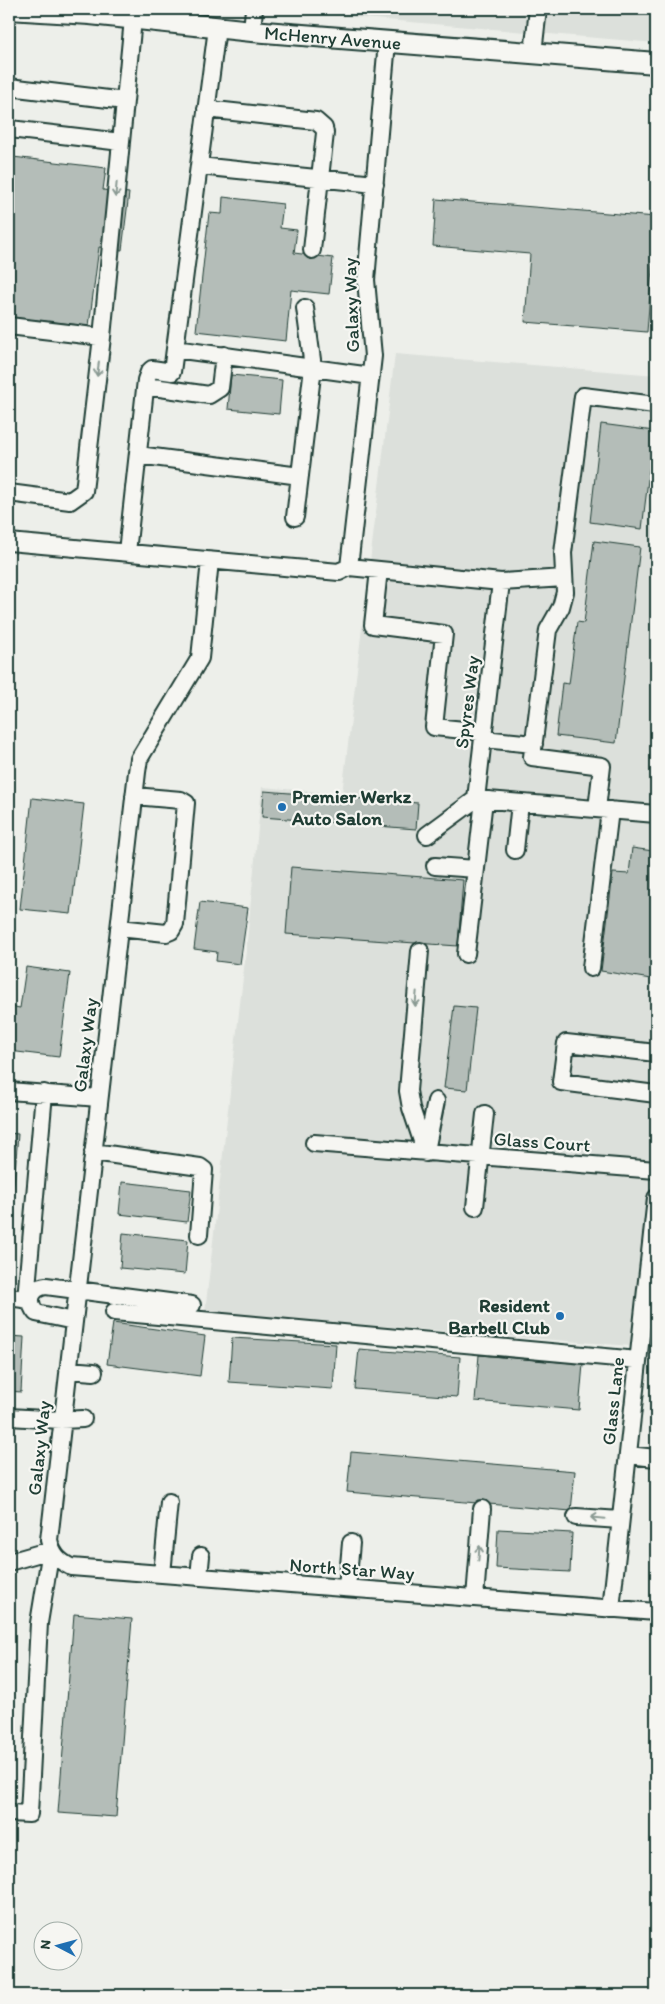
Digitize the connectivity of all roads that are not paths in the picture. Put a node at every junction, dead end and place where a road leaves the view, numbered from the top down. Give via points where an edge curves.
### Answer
1 (254, 9) edge
2 (538, 9) edge
3 (9, 10) edge
4 (90, 11) edge
5 (133, 19) junction
6 (217, 28) junction
7 (252, 32) junction
8 (387, 42) junction
9 (534, 53) junction
10 (656, 63) edge
11 (9, 87) edge
12 (125, 101) junction
13 (206, 110) junction
14 (9, 130) edge
15 (121, 142) junction
16 (199, 166) junction
17 (320, 179) junction
18 (375, 184) junction
19 (312, 250) dead end
20 (305, 308) dead end
21 (9, 326) edge
22 (102, 337) junction
23 (175, 349) junction
24 (224, 355) junction
25 (313, 367) junction
26 (371, 376) junction
27 (146, 386) junction
28 (655, 405) edge
29 (138, 455) junction
30 (300, 476) junction
31 (9, 493) edge
32 (296, 517) dead end
33 (9, 542) edge
34 (127, 552) junction
35 (210, 561) junction
36 (350, 567) junction
37 (379, 570) junction
38 (564, 578) junction
39 (501, 582) junction
40 (483, 735) junction
41 (534, 744) junction
42 (134, 796) junction
43 (480, 800) junction
44 (520, 803) junction
45 (603, 810) junction
46 (656, 814) edge
47 (427, 835) dead end
48 (515, 850) dead end
49 (435, 866) dead end
50 (476, 869) junction
51 (119, 928) junction
52 (420, 951) dead end
53 (466, 954) dead end
54 (590, 968) dead end
55 (656, 1053) edge
56 (9, 1091) edge
57 (44, 1094) junction
58 (656, 1094) edge
59 (99, 1098) junction
60 (436, 1101) dead end
61 (485, 1114) dead end
62 (314, 1144) dead end
63 (93, 1152) junction
64 (426, 1153) junction
65 (480, 1157) junction
66 (656, 1170) edge
67 (656, 1198) edge
68 (475, 1207) dead end
69 (199, 1235) dead end
70 (77, 1290) junction
71 (9, 1297) edge
72 (28, 1299) junction
73 (192, 1304) dead end
74 (114, 1312) dead end
75 (650, 1317) edge
76 (74, 1321) junction
77 (638, 1360) junction
78 (68, 1370) junction
79 (94, 1372) dead end
80 (9, 1417) edge
81 (83, 1419) dead end
82 (61, 1420) junction
83 (628, 1455) junction
84 (656, 1458) edge
85 (169, 1502) dead end
86 (482, 1508) dead end
87 (576, 1517) dead end
88 (620, 1520) junction
89 (351, 1543) dead end
90 (51, 1550) junction
91 (201, 1556) dead end
92 (9, 1562) edge
93 (162, 1574) junction
94 (199, 1577) junction
95 (347, 1588) junction
96 (475, 1598) junction
97 (610, 1608) junction
98 (656, 1612) edge
99 (9, 1813) edge

1 - 7 street
2 - 9 street
3 - 4 main road, McHenry Avenue
4 - 5 main road, McHenry Avenue
5 - 6 main road, McHenry Avenue
5 - 12 street
6 - 7 main road, McHenry Avenue
6 - 13 street
7 - 8 main road, McHenry Avenue
8 - 9 main road, McHenry Avenue
8 - 18 street, Galaxy Way
9 - 10 main road, McHenry Avenue
11 - 12 street
12 - 15 street
13 - 16 street
13 - 17 street via 320,123 325,133
14 - 15 street
15 -> 22 street
16 - 17 street
16 - 23 street
17 - 18 street
17 - 19 street
18 - 26 street, Galaxy Way via 366,280 373,356
20 - 25 street
21 - 22 street
22 -> 31 street via 84,491 70,501
23 - 24 street
23 - 27 street via 172,372 152,370
24 - 25 street
24 - 27 street via 220,388 209,395
25 - 26 street
25 - 30 street
26 - 36 street, Galaxy Way
27 - 29 street
28 - 38 street via 584,396 563,553
29 - 30 street
29 - 34 street
30 - 32 street
33 - 34 street
34 - 35 street
35 - 36 street via 339,572
35 - 42 street, Galaxy Way via 200,658 139,758
36 - 37 street
37 - 39 street
37 - 40 street via 373,625 444,634 434,727
38 - 39 street
38 - 41 street via 565,592 548,630
39 - 40 street, Spyres Way
40 - 41 street
40 - 43 street, Spyres Way
41 - 45 street via 532,757 602,766
42 - 51 street, Galaxy Way
42 - 51 street via 182,800 187,806 175,924 166,933
43 - 44 street
43 - 47 street
43 - 50 street, Spyres Way
44 - 45 street
44 - 48 street
45 - 46 street
45 - 54 street
49 - 50 street
50 - 53 street, Spyres Way
51 - 59 street, Galaxy Way
52 -> 64 street via 408,1091
55 - 58 street via 566,1043 561,1082
56 - 57 street
57 - 59 street
57 - 72 street
59 - 63 street, Galaxy Way
60 - 64 street
61 - 65 street
62 - 64 street, Glass Court
63 - 69 street via 204,1170
63 - 70 street, Galaxy Way
64 - 65 street, Glass Court
65 - 66 street, Glass Court
65 - 68 street
67 - 75 street, Glass Lane
70 - 72 street via 40,1287
70 - 73 street
70 - 76 street, Galaxy Way
71 - 72 street
72 - 76 street via 36,1313
74 - 77 street
75 - 77 street, Glass Lane
76 - 78 street, Galaxy Way
77 - 83 street, Glass Lane
78 - 79 street
78 - 82 street, Galaxy Way
80 - 82 street
81 - 82 street
82 - 90 street, Galaxy Way via 49,1540
83 - 84 street
83 - 88 street, Glass Lane
85 - 93 street
96 -> 86 street
88 -> 87 street
88 - 97 street, Glass Lane
89 - 95 street
90 - 92 street
90 - 93 street, North Star Way via 61,1562 71,1567
90 - 99 street, Galaxy Way via 39,1624 29,1814
91 - 94 street
93 - 94 street, North Star Way
94 - 95 street, North Star Way
95 - 96 street, North Star Way
96 - 97 street, North Star Way
97 - 98 street, North Star Way

